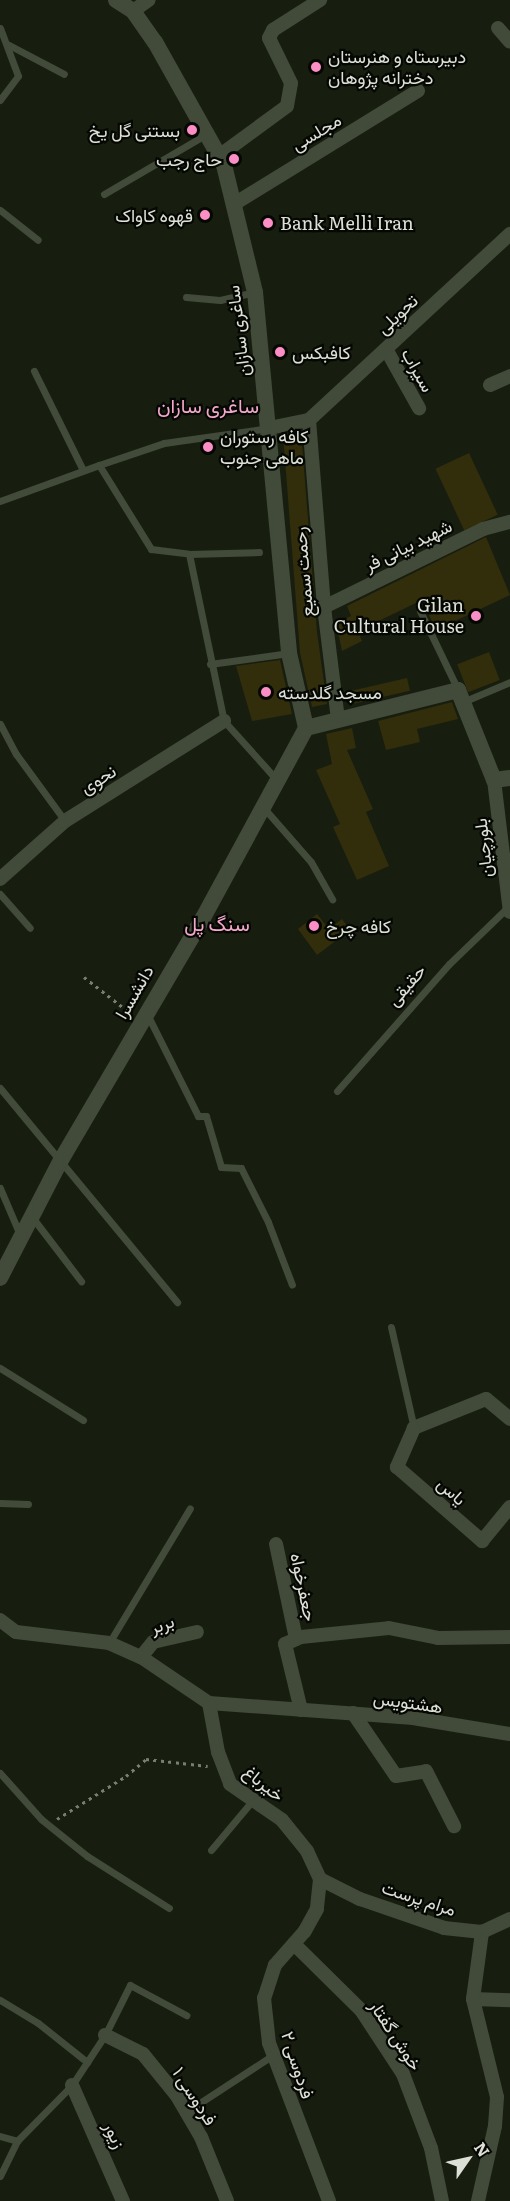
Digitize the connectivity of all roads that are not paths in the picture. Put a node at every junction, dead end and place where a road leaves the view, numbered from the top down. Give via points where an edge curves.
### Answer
1 (116, 0) edge
2 (148, 0) edge
3 (320, 0) edge
4 (133, 11) junction
5 (0, 28) edge
6 (498, 28) dead end
7 (510, 42) edge
8 (9, 45) junction
9 (64, 74) dead end
10 (418, 91) dead end
11 (0, 100) edge
12 (207, 134) junction
13 (219, 156) junction
14 (104, 194) dead end
15 (234, 204) junction
16 (0, 210) edge
17 (510, 234) edge
18 (38, 240) dead end
19 (255, 292) junction
20 (186, 297) dead end
21 (386, 349) junction
22 (34, 371) dead end
23 (510, 376) edge
24 (490, 385) dead end
25 (418, 408) dead end
26 (309, 420) junction
27 (268, 428) junction
28 (99, 465) junction
29 (83, 470) junction
30 (0, 501) edge
31 (510, 522) edge
32 (259, 552) dead end
33 (189, 554) junction
34 (324, 607) junction
35 (420, 610) dead end
36 (289, 653) junction
37 (210, 664) junction
38 (510, 682) edge
39 (462, 696) junction
40 (338, 720) junction
41 (224, 721) junction
42 (0, 724) edge
43 (306, 728) junction
44 (502, 779) edge
45 (277, 780) junction
46 (263, 807) junction
47 (65, 821) junction
48 (0, 879) edge
49 (0, 894) edge
50 (332, 900) dead end
51 (509, 909) edge
52 (30, 928) dead end
53 (143, 1016) junction
54 (0, 1088) edge
55 (337, 1091) dead end
56 (61, 1160) junction
57 (0, 1188) edge
58 (32, 1217) junction
59 (12, 1246) edge
60 (0, 1278) edge
61 (81, 1281) dead end
62 (292, 1285) dead end
63 (177, 1302) dead end
64 (391, 1327) dead end
65 (0, 1368) edge
66 (510, 1419) edge
67 (83, 1420) dead end
68 (414, 1428) junction
69 (0, 1503) edge
70 (28, 1504) dead end
71 (510, 1507) edge
72 (190, 1508) dead end
73 (276, 1544) dead end
74 (0, 1620) edge
75 (197, 1632) dead end
76 (510, 1637) edge
77 (296, 1639) junction
78 (109, 1643) junction
79 (141, 1657) junction
80 (209, 1703) junction
81 (301, 1710) junction
82 (353, 1713) junction
83 (510, 1734) edge
84 (0, 1773) edge
85 (252, 1801) junction
86 (454, 1826) dead end
87 (211, 1850) dead end
88 (320, 1878) junction
89 (169, 1908) dead end
90 (510, 1919) edge
91 (482, 1932) junction
92 (294, 1944) junction
93 (473, 1999) junction
94 (0, 2000) edge
95 (510, 2000) edge
96 (186, 2015) dead end
97 (105, 2035) junction
98 (273, 2055) junction
99 (87, 2062) junction
100 (72, 2085) junction
101 (186, 2112) junction
102 (0, 2136) edge
103 (16, 2141) junction
104 (0, 2176) edge
105 (123, 2201) edge
106 (227, 2201) edge
107 (329, 2201) edge
108 (442, 2201) edge
109 (478, 2201) edge

1 - 4 street, ساغری سازان
2 - 4 street
3 - 13 street via 273,30 268,38 291,84 287,106
4 - 12 street, ساغری سازان
5 - 8 lane
6 - 7 street
8 - 9 lane
8 - 11 lane via 18,76
10 - 15 street, مجلسی
12 - 13 street, ساغری سازان
12 - 14 lane
13 - 15 street, ساغری سازان
15 - 19 street, ساغری سازان
16 - 18 lane
17 - 21 street, تحویلی
19 - 20 lane via 220,300
19 - 27 street, ساغری سازان
21 - 25 street, سیراب
21 - 26 street, تحویلی
22 - 29 lane
23 - 24 street
26 - 27 street
26 - 34 street, رحمت سمیع
27 - 28 lane via 164,443
27 - 36 street, ساغری سازان
28 - 29 lane
28 - 33 lane via 151,549
29 - 30 lane
31 - 34 street, شهید بیانی فر via 483,529
32 - 33 lane
33 - 37 lane
34 - 40 street, رحمت سمیع
35 - 39 lane
36 - 37 lane
36 - 43 street, ساغری سازان
37 - 41 lane
38 - 39 lane
39 - 40 street
39 - 44 street
40 - 43 street
41 - 45 lane
41 - 47 street, نحوی
42 - 47 lane via 16,754
43 - 45 street, دانشسرا
44 - 51 street, بلورچیان
45 - 46 street, دانشسرا
46 - 50 lane via 311,862
46 - 53 street, دانشسرا via 203,918
47 - 48 street, نحوی
49 - 52 lane
51 - 55 lane, حقیقی via 448,964
53 - 56 street, دانشسرا
53 - 62 lane via 198,1116 206,1116 221,1167 241,1168
54 - 56 lane
56 - 58 street, دانشسرا
56 - 63 lane
57 - 59 lane
58 - 59 street, دانشسرا
58 - 61 lane
59 - 60 street, دانشسرا
64 - 68 lane
65 - 67 lane
66 - 68 street via 486,1399
68 - 71 street, یاس via 397,1467 482,1541
69 - 70 lane
72 - 78 lane
73 - 77 street, جعفرخواه
74 - 78 street via 16,1632
75 - 79 street, بربر via 153,1642
76 - 77 street via 438,1638 390,1628 341,1630
77 - 81 street via 285,1644
78 - 79 street
79 - 80 street
80 - 81 street, هشتویس
80 - 85 street, خیرباغ via 230,1784
81 - 82 street, هشتویس
82 - 83 street, هشتویس
82 - 86 street via 396,1776 426,1771
84 - 89 lane via 48,1824 87,1856
85 - 87 lane
85 - 88 street, خیرباغ via 282,1820 308,1851
88 - 91 street, مرام پرست via 360,1899 444,1929
88 - 92 street, فردوسی ۲ via 317,1909
90 - 91 street, مرام پرست
91 - 93 street
92 - 98 street, فردوسی ۲ via 275,1965 264,1998
92 - 108 street, خوش گفتار via 361,2010 403,2074 431,2148
93 - 95 street
93 - 109 street via 497,2097 495,2126
94 - 99 lane via 38,2023
96 - 97 lane via 130,1985
97 - 99 lane
97 - 101 street, فردوسی ۱ via 143,2054
98 - 101 lane
98 - 107 street, فردوسی ۲
99 - 100 lane
100 - 103 lane
100 - 105 street, زیور
101 - 106 street, فردوسی ۱ via 201,2137
102 - 103 lane
103 - 104 lane

